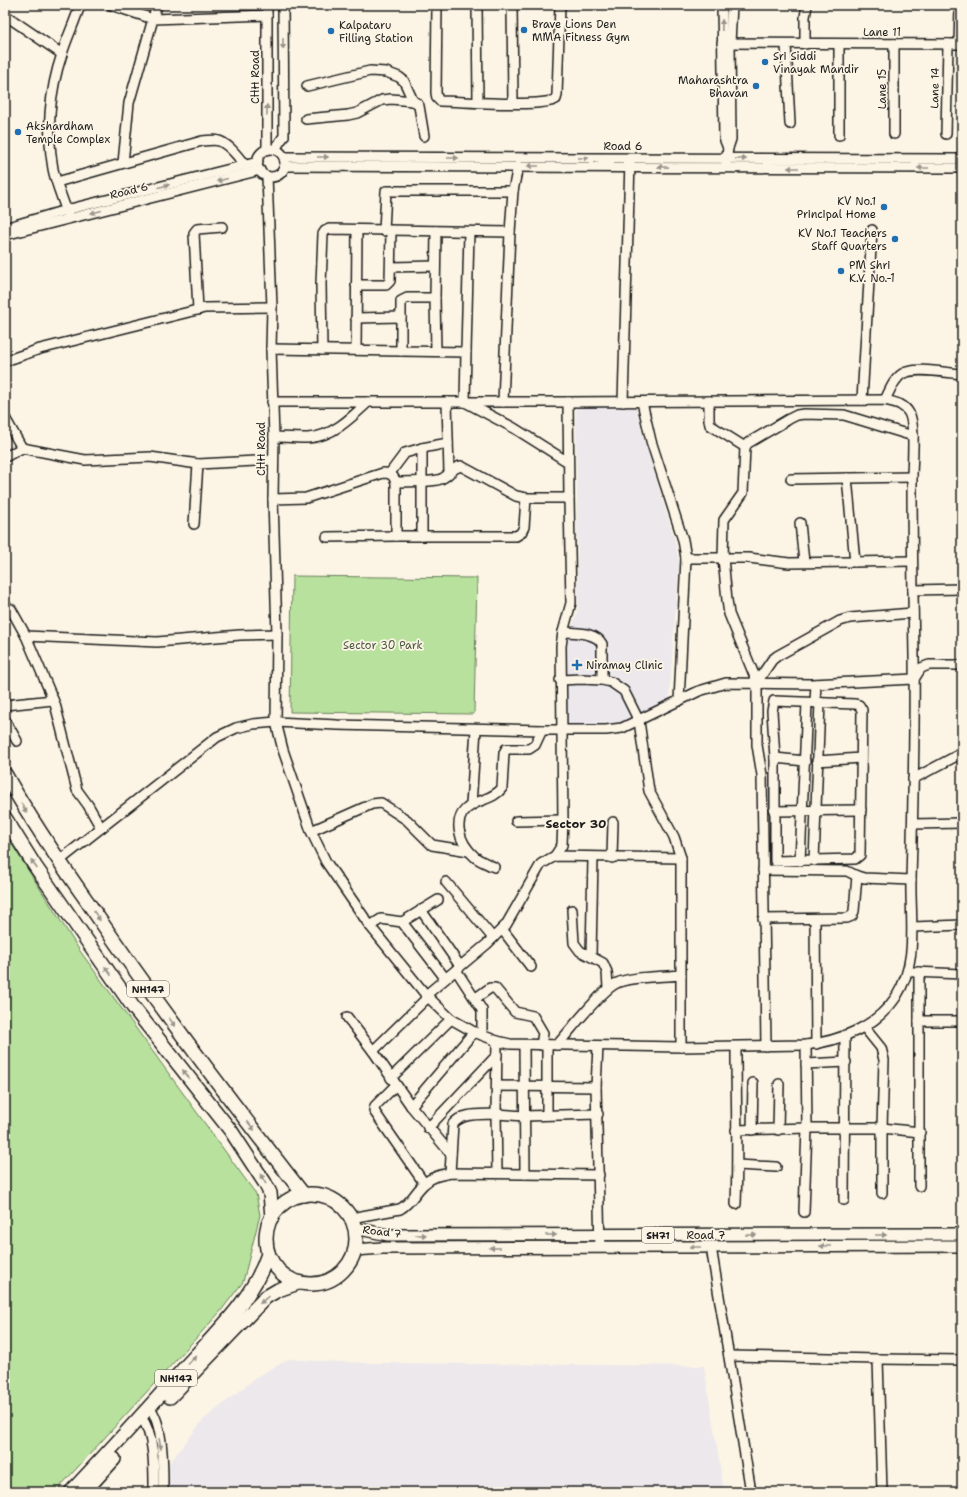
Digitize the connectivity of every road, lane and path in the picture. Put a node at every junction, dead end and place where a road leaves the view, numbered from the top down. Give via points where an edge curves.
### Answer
1 (80, 5) edge
2 (111, 5) edge
3 (157, 5) edge
4 (267, 5) edge
5 (283, 5) edge
6 (437, 5) edge
7 (478, 5) edge
8 (512, 5) edge
9 (560, 5) edge
10 (722, 5) edge
11 (732, 5) edge
12 (807, 5) edge
13 (960, 5) edge
14 (5, 15) edge
15 (267, 15) junction
16 (153, 19) junction
17 (726, 43) junction
18 (786, 44) junction
19 (805, 44) junction
20 (839, 44) junction
21 (894, 44) junction
22 (948, 44) junction
23 (961, 44) edge
24 (62, 54) junction
25 (306, 86) dead end
26 (413, 101) junction
27 (478, 102) junction
28 (513, 103) junction
29 (306, 119) dead end
30 (790, 124) dead end
31 (894, 134) dead end
32 (946, 134) dead end
33 (839, 135) dead end
34 (424, 136) dead end
35 (271, 149) junction
36 (727, 159) junction
37 (962, 159) edge
38 (285, 162) junction
39 (630, 162) junction
40 (123, 163) junction
41 (245, 165) junction
42 (518, 166) junction
43 (962, 168) edge
44 (726, 169) junction
45 (262, 170) junction
46 (57, 182) junction
47 (514, 191) junction
48 (68, 214) junction
49 (222, 227) dead end
50 (5, 228) edge
51 (357, 230) junction
52 (872, 230) dead end
53 (388, 231) junction
54 (436, 231) junction
55 (469, 232) junction
56 (510, 232) junction
57 (5, 235) edge
58 (436, 266) junction
59 (391, 267) junction
60 (356, 285) junction
61 (435, 298) junction
62 (272, 307) junction
63 (198, 310) junction
64 (401, 316) junction
65 (356, 318) junction
66 (271, 349) junction
67 (322, 350) junction
68 (356, 350) junction
69 (401, 351) junction
70 (436, 351) junction
71 (466, 352) junction
72 (5, 361) edge
73 (962, 374) edge
74 (862, 400) junction
75 (885, 400) junction
76 (709, 401) junction
77 (272, 402) junction
78 (368, 402) junction
79 (447, 402) junction
80 (465, 402) junction
81 (503, 402) junction
82 (568, 402) junction
83 (623, 402) junction
84 (642, 402) junction
85 (5, 418) edge
86 (912, 436) junction
87 (274, 437) junction
88 (448, 443) junction
89 (745, 447) junction
90 (22, 448) junction
91 (422, 448) junction
92 (5, 457) edge
93 (274, 460) junction
94 (568, 462) junction
95 (198, 464) junction
96 (390, 473) junction
97 (449, 473) junction
98 (912, 477) junction
99 (847, 478) junction
100 (791, 479) dead end
101 (422, 481) junction
102 (396, 482) junction
103 (526, 498) junction
104 (569, 498) junction
105 (273, 499) junction
106 (800, 523) dead end
107 (194, 524) dead end
108 (396, 536) junction
109 (422, 536) junction
110 (327, 537) dead end
111 (686, 558) junction
112 (723, 558) junction
113 (912, 561) junction
114 (804, 562) junction
115 (855, 562) junction
116 (962, 589) edge
117 (912, 590) junction
118 (5, 606) edge
119 (913, 613) junction
120 (563, 632) junction
121 (277, 634) junction
122 (26, 636) junction
123 (962, 665) edge
124 (914, 679) junction
125 (560, 680) junction
126 (602, 680) junction
127 (757, 682) junction
128 (816, 684) junction
129 (53, 700) junction
130 (679, 701) junction
131 (814, 703) junction
132 (5, 705) edge
133 (5, 720) edge
134 (638, 721) junction
135 (276, 722) junction
136 (476, 729) junction
137 (542, 730) junction
138 (562, 731) junction
139 (17, 741) dead end
140 (962, 753) edge
141 (775, 758) junction
142 (861, 758) junction
143 (805, 761) junction
144 (817, 761) junction
145 (5, 774) edge
146 (913, 779) junction
147 (471, 805) junction
148 (816, 810) junction
149 (861, 810) junction
150 (774, 811) junction
151 (802, 811) junction
152 (5, 818) edge
153 (563, 820) junction
154 (516, 821) dead end
155 (613, 822) dead end
156 (962, 823) edge
157 (913, 824) junction
158 (101, 828) junction
159 (312, 831) junction
160 (469, 851) junction
161 (555, 856) junction
162 (593, 858) junction
163 (612, 858) junction
164 (681, 858) junction
165 (59, 861) junction
166 (807, 861) junction
167 (494, 867) dead end
168 (763, 870) junction
169 (807, 870) junction
170 (857, 876) junction
171 (911, 880) junction
172 (446, 882) dead end
173 (438, 900) dead end
174 (421, 910) junction
175 (572, 910) dead end
176 (763, 919) junction
177 (815, 919) junction
178 (402, 922) junction
179 (962, 925) edge
180 (370, 926) junction
181 (913, 927) junction
182 (502, 929) junction
183 (493, 938) junction
184 (591, 955) junction
185 (531, 967) dead end
186 (458, 968) junction
187 (907, 972) junction
188 (919, 972) junction
189 (962, 974) edge
190 (681, 975) junction
191 (445, 978) junction
192 (608, 988) junction
193 (427, 996) junction
194 (476, 998) junction
195 (347, 1017) dead end
196 (451, 1019) junction
197 (962, 1020) edge
198 (919, 1021) junction
199 (864, 1027) junction
200 (478, 1033) junction
201 (845, 1035) junction
202 (497, 1041) junction
203 (816, 1044) junction
204 (524, 1045) junction
205 (544, 1045) junction
206 (557, 1045) junction
207 (806, 1045) junction
208 (598, 1046) junction
209 (766, 1046) junction
210 (682, 1047) junction
211 (736, 1047) junction
212 (373, 1051) junction
213 (497, 1055) junction
214 (846, 1062) junction
215 (806, 1064) junction
216 (393, 1081) junction
217 (753, 1083) dead end
218 (779, 1084) dead end
219 (497, 1086) junction
220 (524, 1086) junction
221 (548, 1086) junction
222 (596, 1087) junction
223 (411, 1106) junction
224 (496, 1114) junction
225 (598, 1114) junction
226 (548, 1115) junction
227 (524, 1116) junction
228 (428, 1128) junction
229 (807, 1128) junction
230 (846, 1128) junction
231 (882, 1128) junction
232 (736, 1130) junction
233 (752, 1130) junction
234 (778, 1130) junction
235 (920, 1132) junction
236 (451, 1154) junction
237 (737, 1165) junction
238 (776, 1166) dead end
239 (450, 1173) junction
240 (497, 1173) junction
241 (525, 1174) junction
242 (598, 1175) junction
243 (424, 1183) junction
244 (919, 1186) dead end
245 (882, 1193) dead end
246 (304, 1195) junction
247 (844, 1200) dead end
248 (736, 1204) dead end
249 (804, 1212) dead end
250 (272, 1217) junction
251 (353, 1223) junction
252 (962, 1234) edge
253 (600, 1235) junction
254 (962, 1246) edge
255 (600, 1247) junction
256 (711, 1247) junction
257 (355, 1250) junction
258 (268, 1254) junction
259 (298, 1282) junction
260 (729, 1356) junction
261 (878, 1359) junction
262 (962, 1360) edge
263 (148, 1415) junction
264 (71, 1492) edge
265 (84, 1492) edge
266 (154, 1492) edge
267 (163, 1492) edge
268 (752, 1492) edge
269 (882, 1492) edge

1 - 24 street
2 - 16 street
3 - 16 street
4 - 15 street, CHH Road
5 -> 35 street via 284,136
6 - 27 street via 437,98 440,101
7 - 27 street
8 - 28 street
9 - 28 street via 556,99 543,103
17 -> 10 street
11 - 17 street
12 - 19 street
13 - 23 street
14 - 24 street
15 - 16 street
35 -> 15 street, CHH Road
16 - 40 street via 129,102
17 - 18 street, Lane 11
17 - 36 street via 731,139
18 - 19 street, Lane 11
18 - 30 street
19 - 20 street, Lane 11
20 - 21 street, Lane 11
20 - 33 street
21 - 22 street, Lane 11
21 - 31 street, Lane 15
22 - 23 street, Lane 11
22 - 32 street, Lane 14
24 - 46 street via 54,82 49,123
25 - 26 street via 378,70 404,81
26 - 29 street via 382,100 348,115
26 - 34 street via 419,106
27 - 28 street
35 - 38 street via 279,151
35 - 45 street via 260,154
36 -> 37 street, Road 6
36 - 39 street, Road 6
36 - 44 street
38 -> 39 street, Road 6
38 - 42 street, Road 6
38 - 45 street via 280,174 276,176
39 -> 42 street, Road 6
44 -> 39 street, Road 6
39 - 83 street
40 - 41 street via 214,140 226,144
40 - 46 street
41 - 45 street, Road 6
48 -> 41 street, Road 6
42 - 47 street
43 -> 44 street, Road 6
45 -> 48 street, Road 6
45 - 62 street, CHH Road
46 - 48 street
47 - 53 street via 386,191
47 - 56 street
48 - 50 street, Road 6
48 - 57 street, Road 6
49 - 63 street via 198,229 194,233
51 - 53 street
51 - 60 street
51 - 67 street via 329,229 323,234
52 - 74 street
53 - 54 street
53 - 59 street
54 - 55 street
54 - 58 street
55 - 56 street
55 - 71 street
56 - 81 street
58 - 59 street
58 - 61 street
59 - 60 street via 390,281 386,285
60 - 65 street
61 - 64 street via 403,299
61 - 70 street
62 - 63 street
62 - 66 street, CHH Road
63 - 72 street via 40,349
64 - 65 street
64 - 69 street
65 - 68 street
66 - 67 street
66 - 77 street, CHH Road
67 - 68 street
68 - 69 street
69 - 70 street
70 - 71 street
71 - 80 street
73 - 75 street via 911,370 897,379
74 - 75 street, CHH Road
74 - 76 street, CHH Road
75 - 86 street, CHH Road via 902,404 910,414
76 - 84 street, CHH Road
76 - 89 street via 710,424
77 - 78 street, CHH Road
77 - 87 street, CHH Road
78 - 79 street, CHH Road
78 - 87 street via 343,425 322,435 309,438
79 - 80 street, CHH Road
79 - 88 street
80 - 81 street, CHH Road
80 - 94 street via 514,428
81 - 82 street, CHH Road
82 - 83 street, CHH Road
82 - 94 street
83 - 84 street, CHH Road
84 - 111 street via 650,441 683,540
85 - 90 street
86 - 89 street via 844,415 804,414 789,419 752,440
86 - 98 street, CHH Road
87 - 93 street, CHH Road
88 - 91 street
88 - 97 street
89 - 112 street via 743,493 724,520
90 - 92 street
90 - 95 street via 85,460 150,457
91 - 96 street via 405,453
91 - 101 street
93 - 95 street
93 - 105 street, CHH Road
94 - 104 street
95 - 107 street
96 - 102 street
96 - 105 street via 383,473 317,496
97 - 101 street via 444,478
97 - 103 street via 454,467 461,466 516,496
98 - 99 street
98 - 113 street, CHH Road
99 - 100 street
99 - 115 street
101 - 102 street
101 - 109 street
102 - 108 street
103 - 104 street
103 - 109 street via 524,527 516,536
104 - 120 street via 571,603
105 - 121 street, CHH Road
106 - 114 street
108 - 109 street
108 - 110 street
111 - 112 street
111 - 130 street
112 - 114 street
112 - 127 street via 729,614
113 - 115 street
113 - 117 street, CHH Road
114 - 115 street
116 - 117 street
117 - 119 street, CHH Road
118 - 122 street via 11,609
119 - 124 street, CHH Road
119 - 127 street via 859,616 840,621 777,656
120 - 125 street
120 - 126 street via 595,636 599,639 602,644
121 - 122 street via 157,642
121 - 135 street, CHH Road
122 - 129 street
123 - 124 street via 929,665 921,668
124 - 128 street
124 - 146 street, CHH Road
125 - 126 street
125 - 138 street
126 - 134 street via 611,682 624,691
127 - 128 street
127 - 130 street via 712,686
127 - 168 street via 757,745 762,775
128 - 131 street
129 - 132 street
129 - 158 street via 77,790
130 - 134 street
131 - 141 street via 774,701 772,711
131 - 142 street via 859,705 862,710
131 - 143 street
131 - 144 street
133 - 139 street
134 - 138 street via 622,728
134 - 164 street via 649,791 674,837
135 - 136 street
135 - 158 street via 236,728 217,737
135 - 159 street, CHH Road via 283,750
136 - 137 street
136 - 147 street
137 - 138 street
137 - 147 street via 533,748 506,749 502,788 496,794
138 - 153 street
140 - 146 street
141 - 143 street
141 - 150 street
142 - 144 street
142 - 149 street
143 - 151 street
144 - 148 street
145 -> 165 highway, NH147
146 - 157 street, CHH Road
147 - 160 street via 461,816 458,825 460,838
148 - 149 street
148 - 151 street
148 - 166 street
149 - 166 street via 859,857
150 - 151 street
150 - 166 street via 774,861
151 - 166 street
250 -> 152 highway, NH147 via 270,1193 235,1137 133,1007 35,866
153 - 154 street
153 - 161 street via 562,845
155 - 163 street
156 - 157 street
157 - 171 street, CHH Road
158 - 165 street
159 - 160 street via 372,804 381,803 411,824 432,845
159 - 180 street, CHH Road via 326,862
160 - 167 street
161 - 162 street
161 - 182 street via 541,864
162 - 163 street
162 - 184 street
163 - 164 street
164 - 190 street
165 -> 246 highway, NH147 via 121,952 203,1064
166 - 169 street
168 - 169 street
168 - 176 street
169 - 170 street via 847,871
170 - 171 street
170 - 177 street via 852,916
171 - 181 street, CHH Road
172 - 183 street
173 - 174 street
174 - 178 street
174 - 186 street
175 - 184 street via 574,943 580,951
176 - 177 street
176 - 209 street
177 - 203 street
178 - 180 street via 381,919
178 - 191 street
179 - 181 street
180 - 193 street, CHH Road
181 - 187 street, CHH Road
182 - 183 street
182 - 185 street
183 - 186 street
184 - 192 street via 603,962
186 - 191 street
186 - 194 street
187 - 188 street
187 - 199 street, CHH Road via 896,996 881,1015
188 - 189 street
188 - 198 street
190 - 192 street via 625,980
190 - 210 street
191 - 193 street
192 - 206 street
193 - 196 street, CHH Road
193 - 212 street
194 - 200 street via 483,1014
194 - 205 street via 490,988 495,988 515,1012 533,1016 543,1033
195 - 212 street
196 - 200 street, CHH Road
196 - 216 street
197 - 198 street
198 - 235 street
199 - 201 street, CHH Road
199 - 231 street via 883,1053
200 - 202 street, CHH Road
200 - 223 street
201 - 203 street, CHH Road
201 - 214 street
202 - 204 street, CHH Road
202 - 213 street
203 - 207 street, CHH Road
204 - 205 street, CHH Road
204 - 220 street
205 - 206 street, CHH Road
205 - 221 street
206 - 208 street, CHH Road
207 - 209 street, CHH Road
207 - 215 street
208 - 210 street, CHH Road
208 - 222 street
209 - 211 street, CHH Road
210 - 211 street, CHH Road
211 - 232 street
212 - 216 street
213 - 219 street
213 - 228 street
214 - 215 street
214 - 230 street
215 - 229 street
216 - 223 street
216 - 243 street via 374,1111
217 - 233 street
218 - 234 street
219 - 220 street
219 - 224 street
220 - 221 street
220 - 227 street
221 - 222 street
221 - 226 street
222 - 225 street
223 - 228 street
224 - 227 street
224 - 236 street via 457,1119 453,1124
224 - 240 street
225 - 226 street
225 - 242 street
226 - 227 street
227 - 241 street
228 - 236 street
229 - 230 street
229 - 234 street
229 - 249 street
230 - 231 street
230 - 247 street
231 - 235 street
231 - 245 street
232 - 233 street
232 - 237 street
233 - 234 street
235 - 244 street
236 - 239 street
237 - 238 street
237 - 248 street
239 - 240 street
239 - 243 street via 436,1176
240 - 241 street
241 - 242 street
242 - 253 street
243 - 251 street via 407,1205 400,1209
246 - 250 highway, NH147 via 283,1204
246 - 251 highway, NH147 via 332,1199 341,1206
250 - 258 highway, NH147 via 266,1238
251 -> 253 main road, Road 7 / SH71 via 388,1235
251 - 257 highway, NH147
253 -> 252 main road, Road 7 / SH71
253 - 255 street
254 -> 256 main road, Road 7 / SH71
256 -> 255 main road, Road 7 / SH71
255 -> 257 main road, Road 7 / SH71
256 - 260 street
257 - 259 highway, NH147 via 343,1271 332,1279 310,1284
258 - 259 highway, NH147 via 281,1274
263 -> 258 highway, NH147 via 235,1312 254,1286
259 -> 263 highway, NH147 via 266,1297
260 - 261 street
260 - 268 street
261 - 262 street
261 - 269 street
263 - 264 highway, NH147
263 - 265 highway, NH147
263 - 266 street
263 -> 267 street via 163,1457

